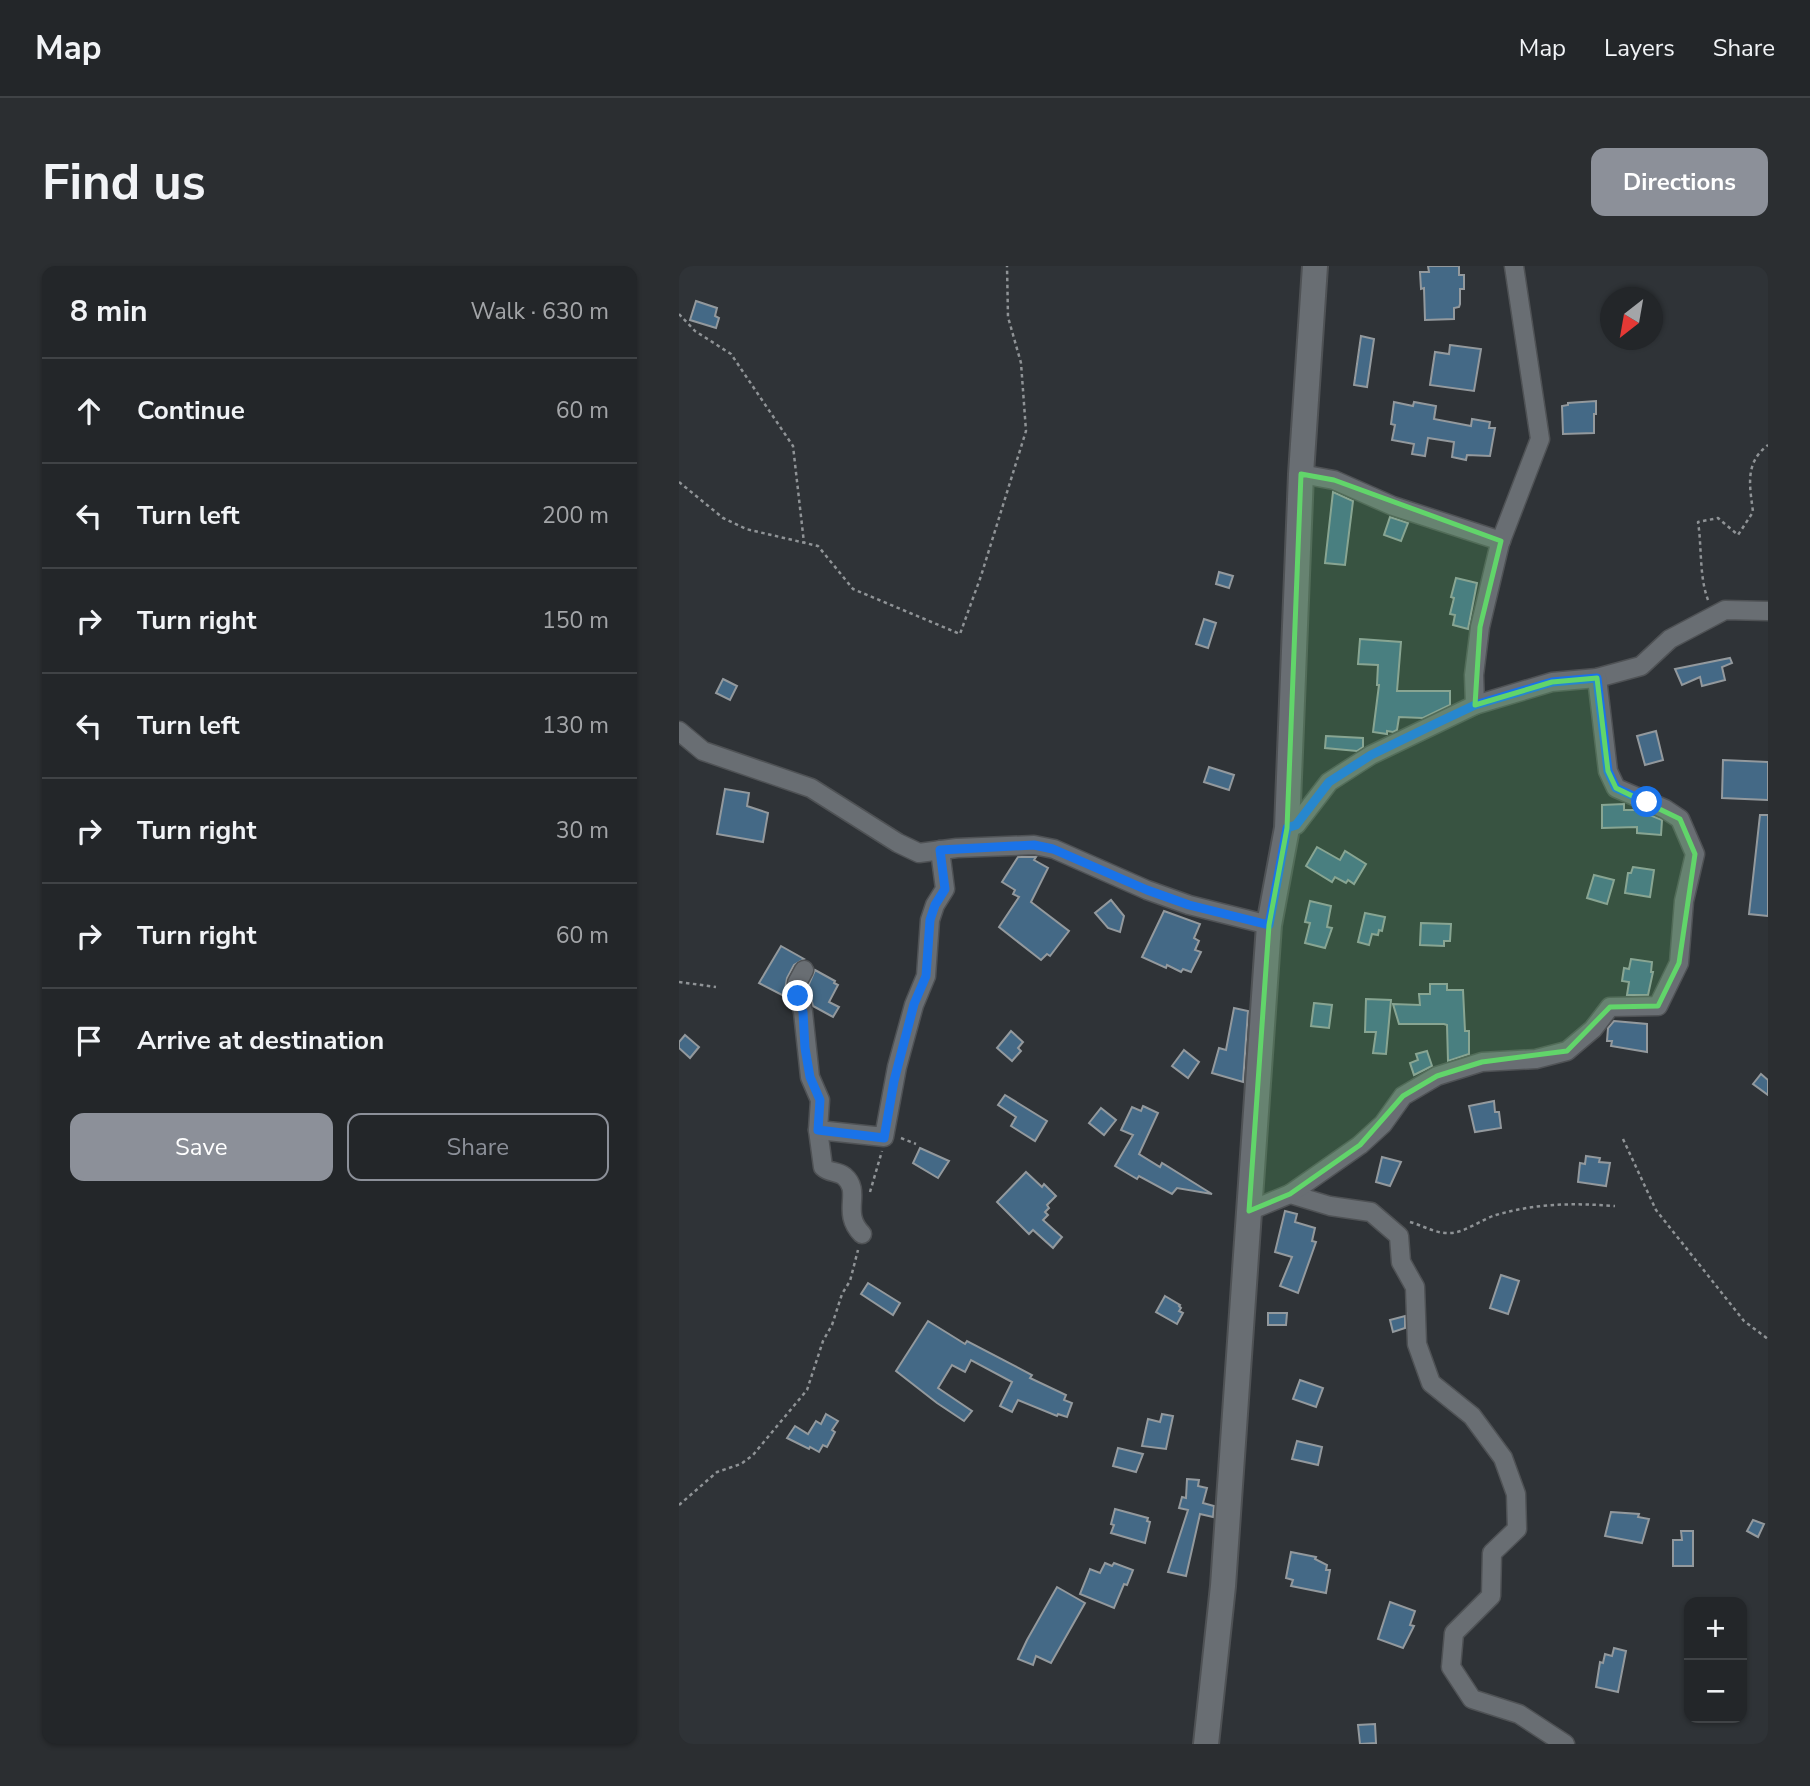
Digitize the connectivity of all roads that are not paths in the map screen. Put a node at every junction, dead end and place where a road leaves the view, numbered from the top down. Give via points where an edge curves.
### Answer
1 (1315, 266) edge
2 (1514, 266) edge
3 (1301, 474) junction
4 (1501, 541) junction
5 (1768, 611) edge
6 (1597, 678) junction
7 (1475, 705) junction
8 (679, 731) edge
9 (1287, 828) junction
10 (940, 850) junction
11 (1269, 925) junction
12 (804, 970) dead end
13 (818, 1130) junction
14 (1290, 1194) junction
15 (1249, 1211) junction
16 (862, 1234) road end
17 (1206, 1744) edge
18 (1565, 1744) edge

1 - 3 street
2 - 4 street via 1540,439
3 - 4 street via 1335,480 1393,506
3 - 9 street
4 - 7 street via 1480,627
5 - 6 street via 1725,610 1670,639 1641,666
6 - 7 street via 1552,682
6 - 14 street via 1608,771 1616,788 1680,819 1695,854 1684,901 1679,963 1658,1006 1610,1006 1593,1029 1567,1051 1536,1059 1482,1062 1437,1076 1403,1096 1360,1145
7 - 9 street via 1371,755 1329,782 1296,825
8 - 10 street via 703,751 811,788 919,853
9 - 11 street
10 - 11 street via 1034,845 1053,849 1178,901
10 - 13 street via 945,889 930,920 926,976 894,1081 884,1138
11 - 15 street
12 - 13 street via 797,989 810,1077 820,1100
13 - 16 street via 823,1167 846,1178 852,1192 851,1218
14 - 15 street
14 - 18 street via 1371,1213 1399,1236 1401,1262 1415,1287 1417,1344 1431,1383 1472,1416 1503,1458 1516,1494 1517,1529 1492,1553 1491,1596 1454,1633 1451,1667 1472,1699 1519,1714
15 - 17 street via 1223,1586

